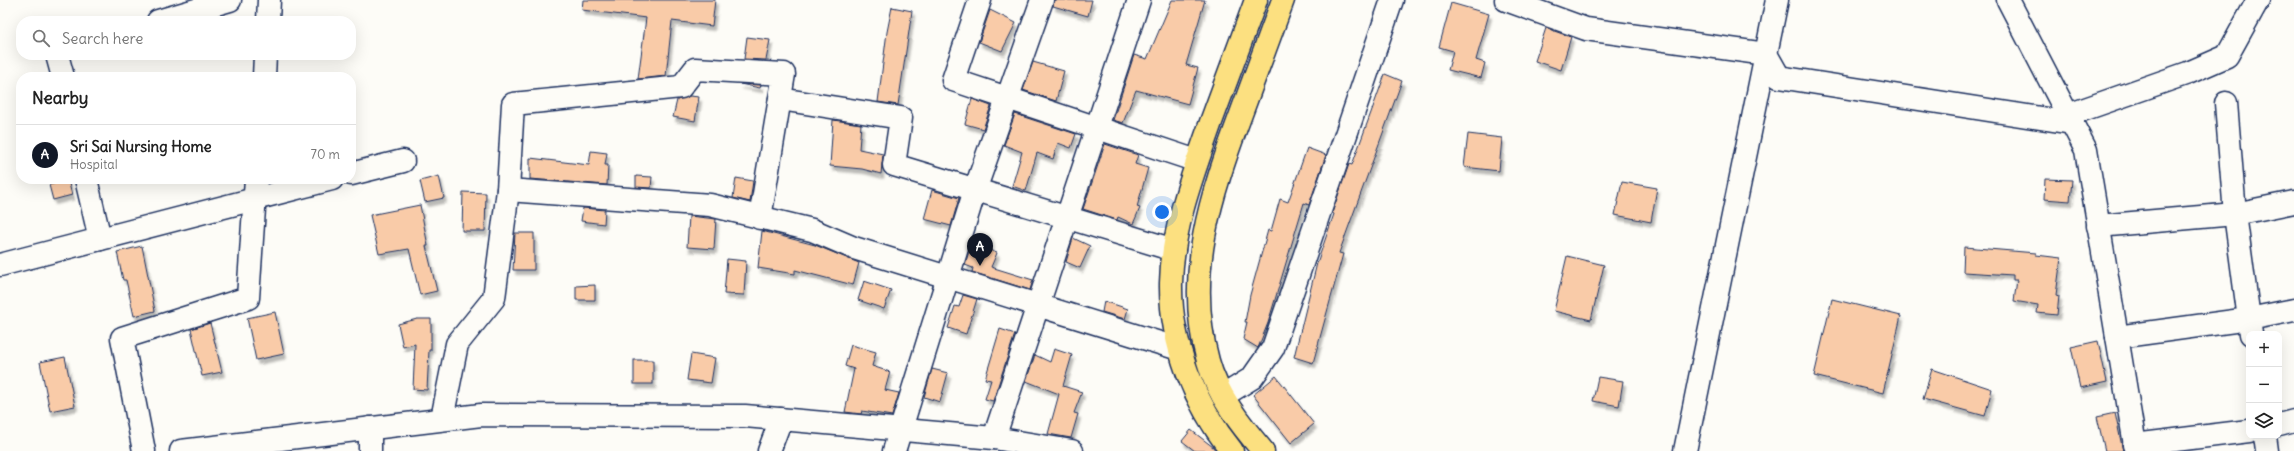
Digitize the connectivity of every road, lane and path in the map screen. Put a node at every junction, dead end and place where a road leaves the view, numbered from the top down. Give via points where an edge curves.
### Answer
1 (230, 0) edge
2 (269, 0) edge
3 (980, 0) edge
4 (1042, 0) edge
5 (1139, 0) edge
6 (1256, 0) edge
7 (1283, 0) edge
8 (1392, 0) edge
9 (1506, 0) edge
10 (1777, 0) edge
11 (2008, 0) edge
12 (2258, 0) edge
13 (175, 16) edge
14 (268, 16) edge
15 (1766, 54) junction
16 (58, 60) edge
17 (265, 60) edge
18 (61, 72) edge
19 (264, 72) edge
20 (1006, 98) junction
21 (780, 99) junction
22 (2226, 103) dead end
23 (2070, 119) junction
24 (1097, 127) junction
25 (403, 161) dead end
26 (1197, 161) junction
27 (356, 173) edge
28 (87, 184) edge
29 (294, 184) edge
30 (256, 189) edge
31 (508, 190) junction
32 (975, 190) junction
33 (2294, 202) edge
34 (2235, 214) junction
35 (760, 218) junction
36 (1067, 218) junction
37 (2098, 226) junction
38 (100, 239) junction
39 (1174, 250) junction
40 (0, 264) edge
41 (948, 278) junction
42 (1038, 306) junction
43 (2294, 310) edge
44 (2250, 327) edge
45 (2117, 337) junction
46 (1179, 349) junction
47 (1223, 396) junction
48 (442, 419) junction
49 (781, 419) junction
50 (2294, 421) edge
51 (2282, 424) edge
52 (370, 428) junction
53 (902, 430) junction
54 (2246, 430) edge
55 (994, 438) junction
56 (2265, 439) edge
57 (256, 446) edge
58 (1024, 447) edge
59 (2135, 448) edge
60 (144, 451) edge
61 (181, 451) edge
62 (370, 451) edge
63 (769, 451) edge
64 (894, 451) edge
65 (1072, 451) edge
66 (1232, 451) edge
67 (1263, 451) edge
68 (1685, 451) edge
69 (2267, 451) edge

1 - 13 street
2 - 14 street
3 - 20 street via 953,80
4 - 20 street
5 - 24 street
6 - 26 highway
7 - 47 highway via 1221,167 1202,240 1199,282 1201,325 1208,362
8 - 47 street via 1273,348 1252,378
9 - 15 street via 1586,28
10 - 15 street
11 - 23 street
12 - 23 street via 2227,56
15 - 23 street via 1779,77
15 - 68 street
16 - 18 street
17 - 19 street
20 - 24 street
20 - 32 street
21 - 31 street via 784,74 695,69 681,87 513,104
21 - 32 street via 901,118 894,165
21 - 35 street
22 - 34 street
23 - 37 street via 2086,150
24 - 26 street
24 - 36 street
25 - 27 street
26 - 39 highway via 1183,206
28 - 38 street
29 - 30 street
30 - 38 street
30 - 60 street via 248,298 122,338
31 - 35 street via 710,205
31 - 48 street via 494,298 457,344
32 - 36 street
32 - 41 street
33 - 34 street
34 - 37 street
34 - 44 street
35 - 41 street via 812,230 854,248
36 - 39 street
36 - 42 street
37 - 45 street
38 - 40 street
39 - 46 highway via 1171,283 1173,318
41 - 42 street
41 - 53 street
42 - 46 street
42 - 55 street
43 - 44 street
44 - 45 street
45 - 59 street
46 - 66 highway via 1204,408
47 - 67 highway
48 - 49 street via 482,415 745,416
48 - 52 street
49 - 53 street
49 - 63 street
50 - 51 street
52 - 57 street
52 - 62 street
53 - 55 street
53 - 64 street
54 - 59 street
55 - 58 street
56 - 69 street
57 - 61 street
58 - 65 street

